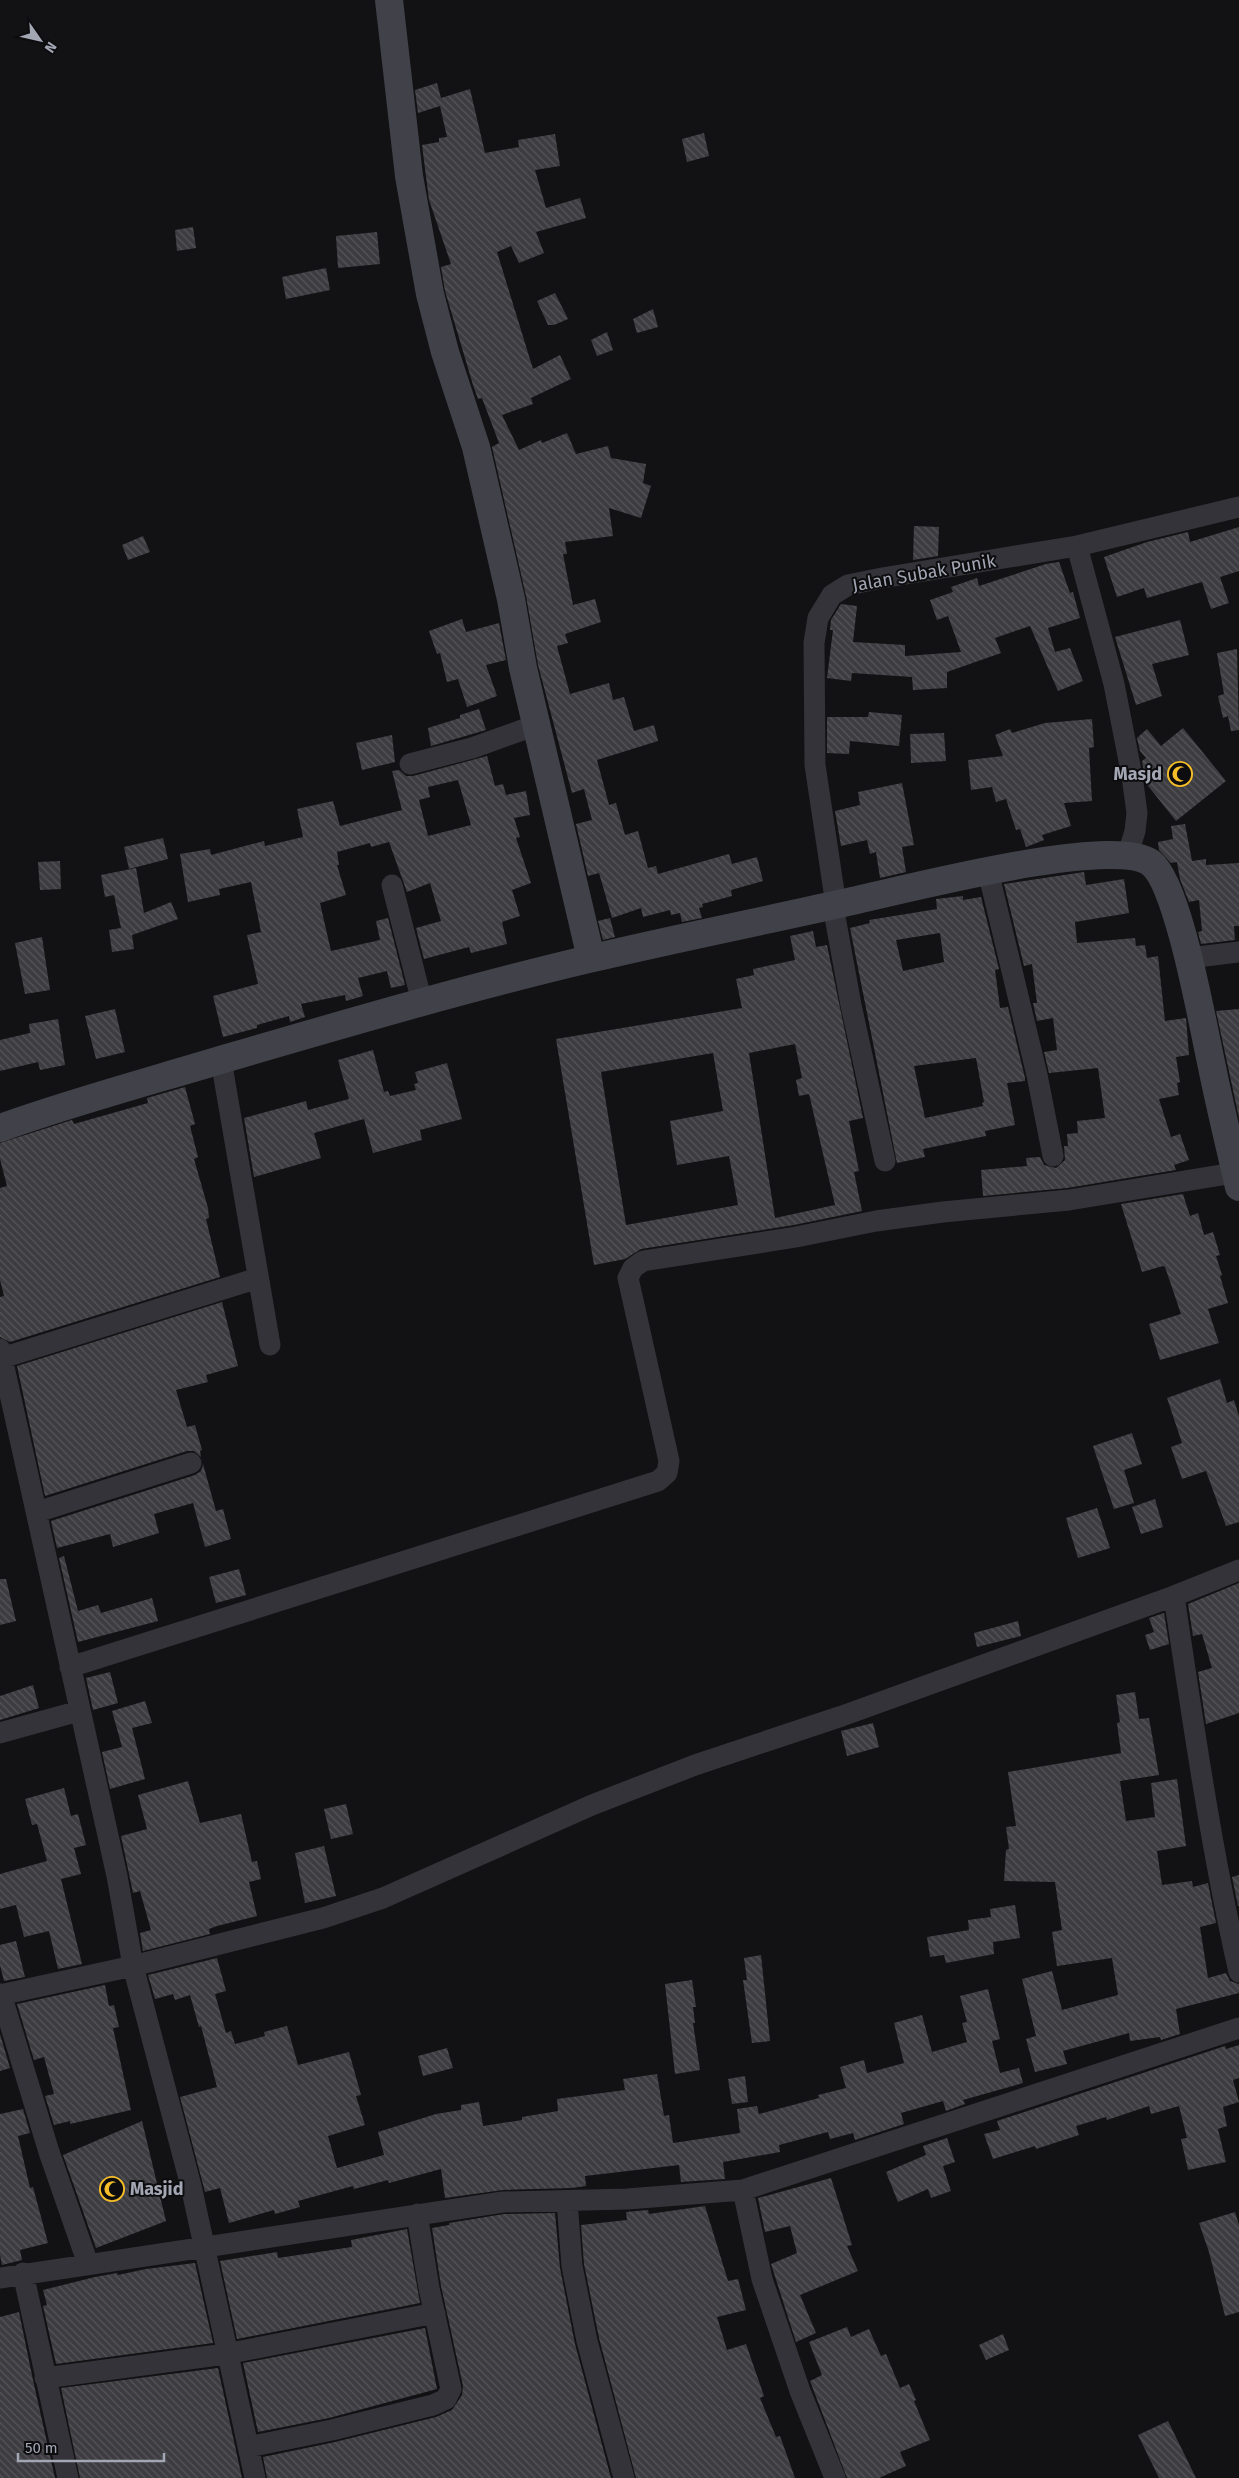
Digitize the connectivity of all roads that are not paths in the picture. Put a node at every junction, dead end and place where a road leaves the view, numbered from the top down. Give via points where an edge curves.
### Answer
1 (389, 0) edge
2 (1239, 507) edge
3 (1076, 546) junction
4 (536, 725) junction
5 (410, 764) dead end
6 (1128, 854) junction
7 (988, 871) junction
8 (392, 885) dead end
9 (835, 905) junction
10 (1239, 952) edge
11 (591, 958) junction
12 (1189, 958) junction
13 (422, 1002) junction
14 (221, 1060) junction
15 (0, 1128) edge
16 (1053, 1156) dead end
17 (885, 1161) dead end
18 (1238, 1177) edge
19 (258, 1278) junction
20 (270, 1345) dead end
21 (1, 1354) edge
22 (192, 1463) dead end
23 (37, 1512) junction
24 (1239, 1570) edge
25 (1174, 1596) junction
26 (70, 1667) junction
27 (79, 1711) junction
28 (0, 1733) edge
29 (133, 1966) junction
30 (1239, 1972) edge
31 (0, 1994) edge
32 (1239, 2028) edge
33 (743, 2190) junction
34 (567, 2200) junction
35 (417, 2214) junction
36 (203, 2247) junction
37 (88, 2264) junction
38 (23, 2273) junction
39 (0, 2278) edge
40 (435, 2313) junction
41 (226, 2354) junction
42 (45, 2378) junction
43 (248, 2447) junction
44 (68, 2478) edge
45 (255, 2478) edge
46 (624, 2478) edge
47 (835, 2478) edge

1 - 4 street via 409,176 430,294 476,448
2 - 3 street, Jalan Subak Punik
3 - 6 street via 1114,684 1132,776 1136,832
3 - 9 street, Jalan Subak Punik via 848,585 832,595 824,606 818,618 814,643 815,765
4 - 5 street via 472,748
4 - 11 street
6 - 7 street via 1072,857
6 - 12 street via 1151,864 1161,876
7 - 9 street
7 - 16 street
8 - 13 street
9 - 11 street
9 - 17 street, Jalan Subak Punik via 858,1042
10 - 12 street
11 - 13 street
12 - 18 street
13 - 14 street
14 - 15 street via 64,1105
14 - 19 street
18 - 26 street via 876,1221 643,1261 633,1268 628,1278 669,1461 667,1473 658,1481
19 - 20 street
19 - 21 street
21 - 23 street
22 - 23 street
23 - 26 street
24 - 25 street
25 - 29 street via 842,1716 695,1765 592,1805 382,1898 323,1918
25 - 30 street via 1224,1908
26 - 27 street
27 - 28 street
27 - 29 street
29 - 31 street
29 - 36 street via 191,2186
31 - 37 street
32 - 33 street
33 - 34 street via 627,2200
33 - 47 street via 762,2279 800,2391
34 - 35 street via 503,2202
34 - 46 street via 572,2266 587,2341
35 - 36 street
35 - 40 street
36 - 37 street
36 - 41 street
37 - 38 street
38 - 39 street
38 - 42 street
40 - 41 street
40 - 43 street via 451,2389 446,2399 332,2430
41 - 42 street
41 - 43 street
42 - 44 street
43 - 45 street

